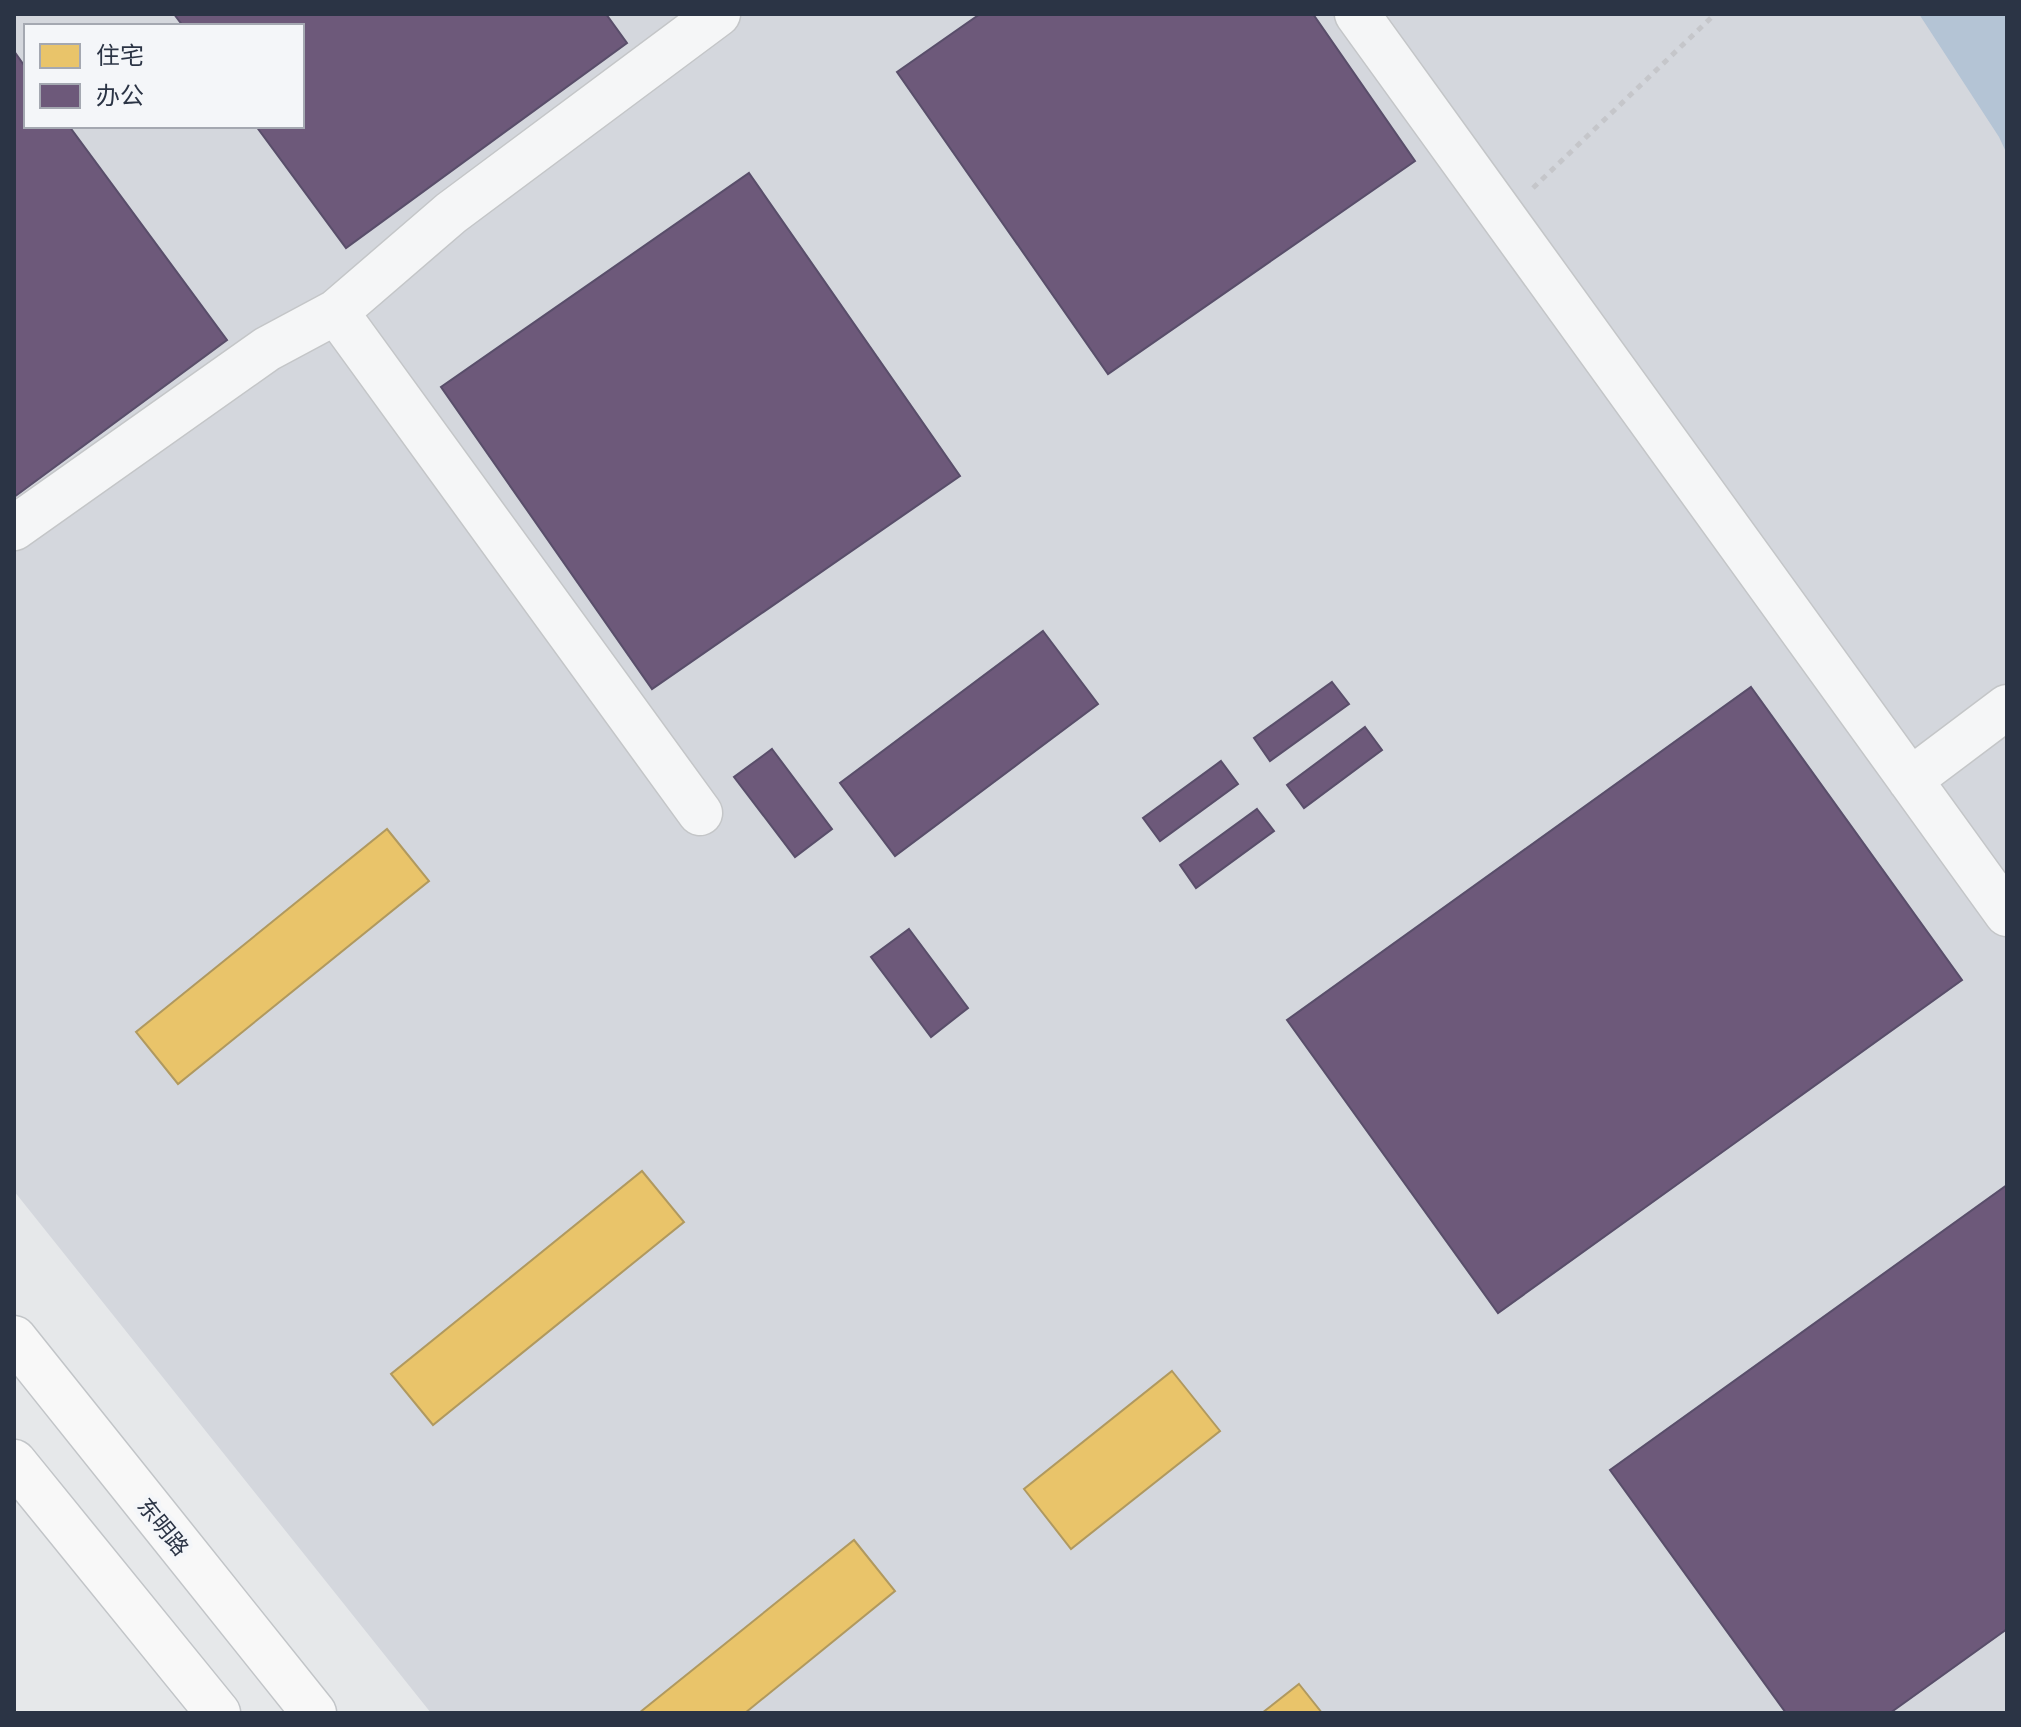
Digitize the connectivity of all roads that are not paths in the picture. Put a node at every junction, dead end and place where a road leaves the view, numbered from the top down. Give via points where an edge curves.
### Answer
1 (718, 14) edge
2 (1357, 14) edge
3 (336, 312) junction
4 (14, 528) edge
5 (2007, 707) edge
6 (1910, 780) junction
7 (700, 813) dead end
8 (2007, 914) edge
9 (14, 1338) edge
10 (14, 1462) edge
11 (218, 1713) edge
12 (314, 1713) edge

1 - 3 street via 451,213
2 - 6 street
3 - 4 street via 267,349
3 - 7 street
5 - 6 street
6 - 8 street
9 - 12 main road, 东明路
10 - 11 main road

